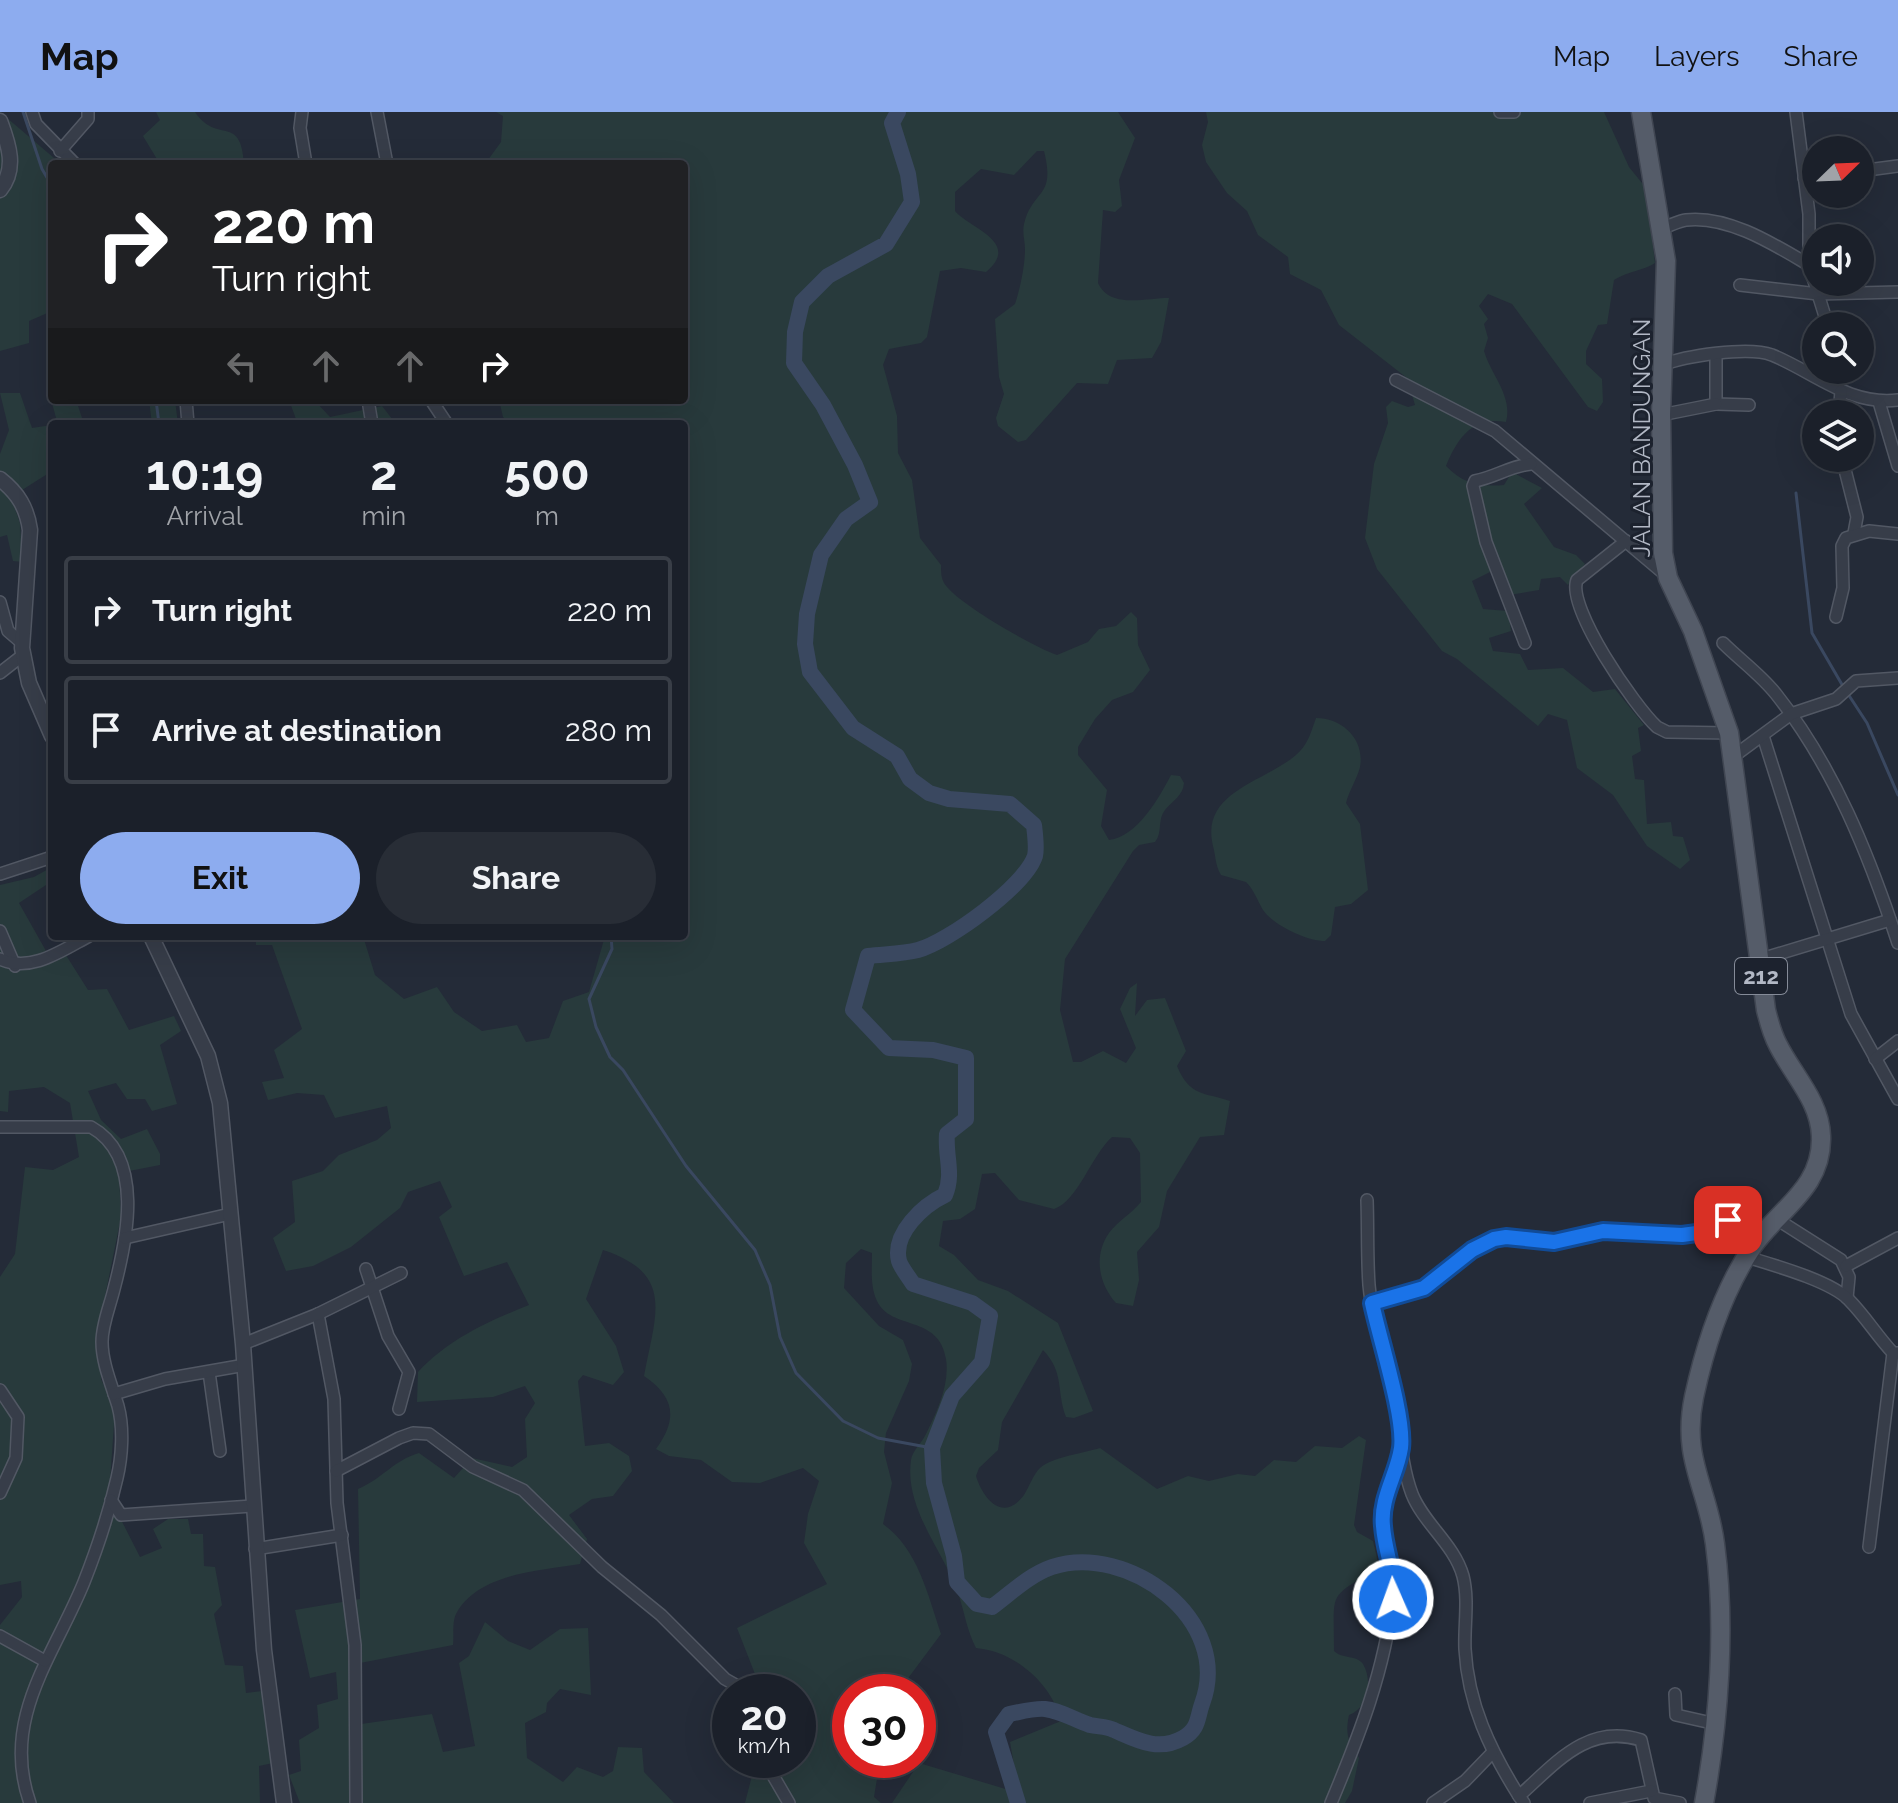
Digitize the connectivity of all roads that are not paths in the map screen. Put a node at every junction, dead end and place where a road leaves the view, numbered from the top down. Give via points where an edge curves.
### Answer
1 (32, 112) edge
2 (88, 112) edge
3 (302, 112) edge
4 (377, 112) edge
5 (1500, 112) edge
6 (1514, 112) edge
7 (1641, 112) edge
8 (1796, 112) edge
9 (0, 121) edge
10 (1802, 140) edge
11 (60, 151) junction
12 (70, 160) edge
13 (305, 160) edge
14 (386, 160) edge
15 (1898, 166) edge
16 (1874, 169) edge
17 (0, 190) edge
18 (1662, 228) junction
19 (1802, 262) edge
20 (1740, 285) dead end
21 (1802, 292) edge
22 (1898, 292) edge
23 (1874, 293) edge
24 (1716, 355) junction
25 (1662, 365) junction
26 (1802, 371) edge
27 (1396, 380) dead end
28 (1827, 384) edge
29 (1841, 391) junction
30 (1840, 400) edge
31 (1898, 400) edge
32 (1879, 402) junction
33 (1716, 404) junction
34 (1749, 405) dead end
35 (1661, 415) junction
36 (1531, 464) junction
37 (1898, 466) edge
38 (1846, 472) edge
39 (0, 479) edge
40 (1854, 533) junction
41 (1898, 534) edge
42 (1626, 541) junction
43 (1668, 578) junction
44 (0, 602) edge
45 (1836, 617) dead end
46 (1525, 643) dead end
47 (1723, 643) dead end
48 (22, 649) junction
49 (0, 673) edge
50 (1898, 678) edge
51 (1791, 714) junction
52 (48, 728) edge
53 (1729, 733) junction
54 (1763, 736) junction
55 (1734, 756) junction
56 (48, 858) edge
57 (0, 874) edge
58 (1890, 920) junction
59 (0, 931) edge
60 (1828, 937) junction
61 (81, 940) edge
62 (153, 940) edge
63 (1898, 943) edge
64 (0, 959) edge
65 (1758, 960) junction
66 (15, 966) junction
67 (1898, 1041) edge
68 (1875, 1059) junction
69 (1898, 1099) edge
70 (0, 1127) edge
71 (1367, 1200) dead end
72 (230, 1214) junction
73 (1778, 1220) junction
74 (125, 1238) junction
75 (1898, 1238) edge
76 (1750, 1251) junction
77 (1846, 1266) junction
78 (366, 1269) dead end
79 (401, 1273) dead end
80 (371, 1290) junction
81 (1847, 1298) junction
82 (1372, 1303) junction
83 (318, 1314) junction
84 (243, 1344) junction
85 (1895, 1353) edge
86 (245, 1365) junction
87 (209, 1372) junction
88 (0, 1390) edge
89 (114, 1394) junction
90 (399, 1409) dead end
91 (1401, 1447) junction
92 (220, 1451) dead end
93 (336, 1471) junction
94 (0, 1493) edge
95 (111, 1500) junction
96 (252, 1506) junction
97 (342, 1535) junction
98 (1869, 1547) dead end
99 (255, 1549) junction
100 (0, 1636) edge
101 (45, 1661) junction
102 (720, 1674) edge
103 (1675, 1694) dead end
104 (1716, 1724) junction
105 (1492, 1753) junction
106 (774, 1778) edge
107 (1651, 1791) junction
108 (1521, 1800) edge
109 (30, 1803) edge
110 (284, 1803) edge
111 (356, 1803) edge
112 (789, 1803) edge
113 (1331, 1803) edge
114 (1433, 1803) edge
115 (1590, 1803) edge
116 (1680, 1803) edge
117 (1704, 1803) edge

1 - 11 street
2 - 11 street via 88,119
3 - 13 street
4 - 14 street
5 - 6 street
7 - 18 main road, JALAN BANDUNGAN / 212
8 - 10 street
9 - 17 street via 11,163 10,177
11 - 12 street
15 - 16 street
18 - 19 street via 1685,220 1729,226
18 - 25 main road, JALAN BANDUNGAN / 212
20 - 21 street
22 - 23 street
24 - 25 street via 1683,357
24 - 26 street via 1770,354
24 - 33 street
25 - 35 main road, JALAN BANDUNGAN / 212
27 - 36 street via 1489,427
28 - 29 street
29 - 30 street
29 - 32 street
31 - 32 street
32 - 37 street
33 - 34 street
33 - 35 street
35 - 43 main road, JALAN BANDUNGAN / 212
36 - 42 street
36 - 46 street via 1511,466 1473,486 1490,557
38 - 40 street via 1857,517
39 - 48 street via 20,498 29,522
40 - 41 street
40 - 45 street via 1842,546 1843,588
42 - 43 street
42 - 53 street via 1577,580 1575,599 1585,620 1617,678 1657,727 1667,732
43 - 53 main road, JALAN BANDUNGAN / 212
44 - 48 street via 8,631
47 - 51 street
48 - 49 street
48 - 52 street
50 - 51 street via 1856,681 1836,699
51 - 54 street
51 - 58 street via 1825,764
53 - 55 main road, JALAN BANDUNGAN / 212
54 - 55 street
54 - 60 street via 1802,870
55 - 65 main road, JALAN BANDUNGAN / 212
56 - 57 street
58 - 60 street
58 - 63 street
59 - 66 street
60 - 65 street
60 - 68 street via 1851,1014
61 - 66 street
62 - 72 street via 187,1006 215,1079
64 - 66 street
65 - 73 main road, JALAN BANDUNGAN / 212 via 1773,1033 1811,1100 1821,1136 1814,1172
67 - 68 street
68 - 69 street
70 - 74 street via 82,1125 101,1133 120,1159 126,1189
71 - 82 street
72 - 74 street
72 - 84 street
73 - 76 main road, JALAN BANDUNGAN / 212
73 - 77 street
74 - 89 street via 102,1343
75 - 77 street
76 - 81 street
76 - 82 street via 1731,1219 1705,1233 1682,1235 1603,1231 1554,1242 1506,1237 1482,1243 1424,1288
76 - 104 main road, JALAN BANDUNGAN / 212 via 1713,1331 1690,1434 1692,1462 1716,1546
77 - 81 street
78 - 80 street
79 - 80 street
80 - 83 street
80 - 90 street via 410,1374
81 - 85 street
82 - 91 street via 1392,1381
83 - 84 street
83 - 93 street via 334,1399
84 - 86 street
85 - 98 street
86 - 87 street
86 - 96 street
87 - 89 street
87 - 92 street
88 - 94 street via 18,1417 16,1458
89 - 95 street via 121,1453
91 - 105 street via 1414,1498 1462,1573 1465,1651 1480,1725
91 - 113 street via 1384,1512 1394,1574 1387,1638 1364,1722
93 - 97 street
93 - 102 street via 399,1438 429,1434 473,1467 523,1490
95 - 96 street via 121,1515
95 - 101 street via 83,1584
96 - 99 street
97 - 99 street
97 - 111 street via 355,1645
99 - 110 street
100 - 101 street
101 - 109 street via 19,1739 19,1769
103 - 104 street via 1676,1715
104 - 117 main road, JALAN BANDUNGAN / 212
105 - 108 street
105 - 114 street
106 - 112 street
107 - 108 street via 1641,1740 1610,1736 1583,1743 1556,1760
107 - 115 street
107 - 116 street via 1657,1800

